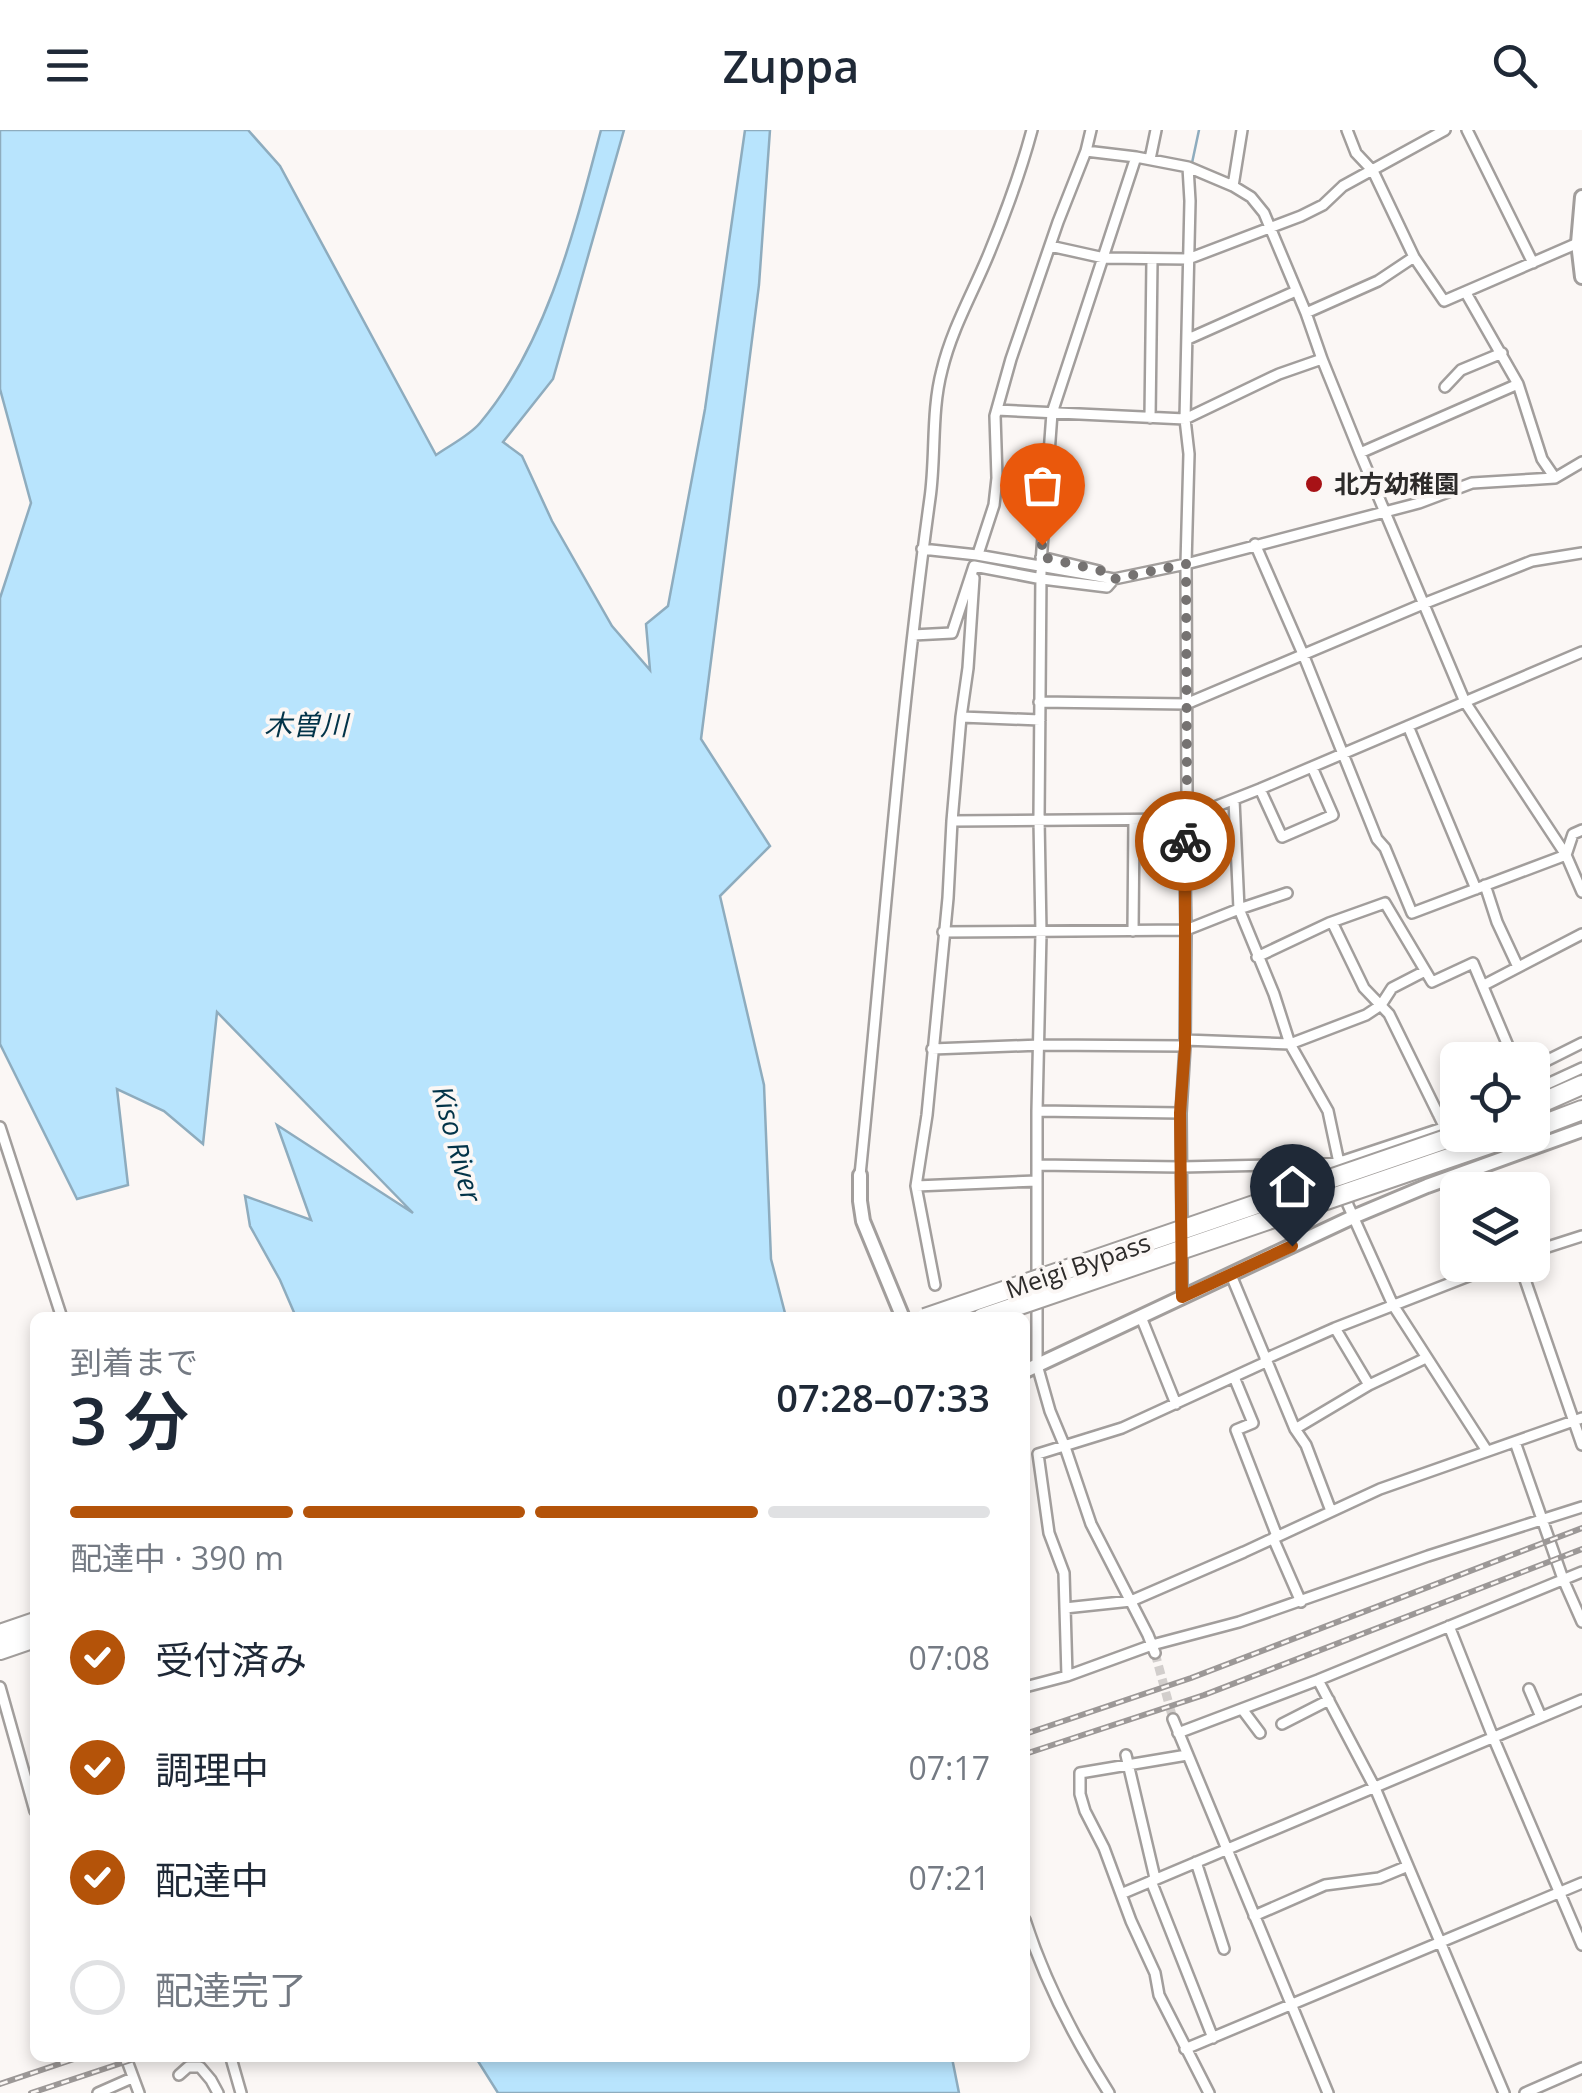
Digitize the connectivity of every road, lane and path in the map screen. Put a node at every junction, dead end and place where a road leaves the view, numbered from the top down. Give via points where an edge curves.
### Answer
1 (1032, 130) edge
2 (1092, 130) edge
3 (1156, 130) edge
4 (1242, 130) edge
5 (1347, 130) edge
6 (1445, 130) edge
7 (1467, 130) edge
8 (1086, 151) junction
9 (1136, 157) junction
10 (1150, 159) junction
11 (1188, 167) junction
12 (1373, 170) junction
13 (1233, 186) junction
14 (1582, 197) edge
15 (1270, 226) junction
16 (1578, 243) junction
17 (1050, 246) junction
18 (1414, 256) junction
19 (1104, 258) junction
20 (1188, 259) junction
21 (1152, 260) junction
22 (1533, 263) junction
23 (1582, 277) edge
24 (1296, 290) junction
25 (1466, 293) junction
26 (1306, 312) junction
27 (1188, 339) junction
28 (1502, 353) junction
29 (1322, 360) junction
30 (1518, 384) junction
31 (1445, 387) dead end
32 (997, 410) junction
33 (1052, 414) junction
34 (1150, 418) junction
35 (1186, 418) junction
36 (1360, 453) junction
37 (1582, 462) edge
38 (1555, 478) junction
39 (1384, 511) junction
40 (1255, 544) junction
41 (922, 549) junction
42 (979, 551) dead end
43 (1582, 553) edge
44 (975, 564) junction
45 (1186, 564) junction
46 (1041, 568) junction
47 (1114, 579) junction
48 (1423, 604) junction
49 (914, 636) junction
50 (1582, 652) edge
51 (1303, 654) junction
52 (1039, 702) junction
53 (1465, 702) junction
54 (1186, 704) junction
55 (960, 717) junction
56 (1040, 720) junction
57 (1408, 726) junction
58 (1342, 754) junction
59 (1312, 767) junction
60 (1260, 790) junction
61 (1234, 800) junction
62 (1039, 819) junction
63 (1184, 819) junction
64 (1134, 820) junction
65 (952, 822) junction
66 (1582, 830) edge
67 (1566, 855) junction
68 (1481, 887) junction
69 (1582, 892) edge
70 (1286, 893) dead end
71 (1239, 909) junction
72 (1412, 913) junction
73 (1394, 919) junction
74 (1332, 922) junction
75 (1186, 930) junction
76 (1133, 931) junction
77 (944, 932) junction
78 (1041, 933) junction
79 (1582, 934) edge
80 (1257, 957) junction
81 (1518, 967) junction
82 (1425, 971) junction
83 (1484, 985) junction
84 (1382, 1005) junction
85 (1507, 1042) edge
86 (1185, 1043) junction
87 (1582, 1043) edge
88 (1290, 1044) junction
89 (1040, 1045) junction
90 (932, 1049) junction
91 (1550, 1059) edge
92 (1582, 1068) edge
93 (1550, 1082) edge
94 (1582, 1085) edge
95 (1550, 1099) edge
96 (1582, 1110) edge
97 (1037, 1111) junction
98 (1180, 1113) junction
99 (1438, 1114) joint
100 (1440, 1116) edge
101 (1550, 1123) edge
102 (0, 1128) edge
103 (1582, 1130) edge
104 (1440, 1134) edge
105 (1440, 1135) edge
106 (1466, 1152) edge
107 (1340, 1162) junction
108 (1036, 1166) junction
109 (1181, 1167) junction
110 (860, 1175) joint
111 (1036, 1181) junction
112 (916, 1186) junction
113 (1353, 1218) junction
114 (1582, 1236) edge
115 (1550, 1246) edge
116 (1230, 1275) junction
117 (1454, 1282) edge
118 (1526, 1282) edge
119 (935, 1285) dead end
120 (1182, 1297) junction
121 (1393, 1306) junction
122 (60, 1312) edge
123 (900, 1312) edge
124 (942, 1312) edge
125 (1000, 1312) edge
126 (1141, 1316) junction
127 (1335, 1328) junction
128 (1426, 1358) junction
129 (1265, 1361) junction
130 (1031, 1368) edge
131 (1234, 1377) junction
132 (1370, 1386) junction
133 (1176, 1404) junction
134 (1578, 1419) edge
135 (1295, 1429) junction
136 (1515, 1442) junction
137 (1582, 1445) edge
138 (1066, 1447) junction
139 (1486, 1451) junction
140 (1582, 1507) edge
141 (1331, 1511) junction
142 (1542, 1520) junction
143 (1275, 1537) junction
144 (1582, 1572) edge
145 (1564, 1579) junction
146 (1131, 1601) junction
147 (1301, 1602) junction
148 (1065, 1608) junction
149 (1582, 1622) edge
150 (1449, 1626) junction
151 (1153, 1649) junction
152 (1066, 1676) junction
153 (1318, 1680) junction
154 (1030, 1686) edge
155 (0, 1687) edge
156 (1529, 1689) dead end
157 (1329, 1700) junction
158 (1582, 1700) edge
159 (1242, 1710) junction
160 (1541, 1717) junction
161 (1173, 1720) tunnel mouth
162 (1282, 1724) dead end
163 (1178, 1733) junction
164 (1260, 1734) dead end
165 (1493, 1737) junction
166 (1187, 1756) junction
167 (1127, 1760) junction
168 (1375, 1788) junction
169 (30, 1793) edge
170 (1226, 1850) junction
171 (1196, 1862) junction
172 (1408, 1866) junction
173 (1153, 1880) junction
174 (1582, 1884) edge
175 (1560, 1893) junction
176 (1121, 1894) junction
177 (1254, 1916) junction
178 (1030, 1934) edge
179 (1440, 1943) junction
180 (1582, 1945) edge
181 (1224, 1949) dead end
182 (1292, 2006) junction
183 (1213, 2038) junction
184 (1186, 2049) junction
185 (127, 2062) edge
186 (231, 2062) edge
187 (1582, 2068) edge
188 (179, 2076) dead end
189 (132, 2078) junction
190 (118, 2089) edge
191 (98, 2093) edge
192 (139, 2093) edge
193 (218, 2093) edge
194 (241, 2093) edge
195 (1109, 2093) edge
196 (1209, 2093) edge
197 (1328, 2093) edge
198 (1504, 2093) edge
199 (1525, 2093) edge

1 - 41 street via 941,372
2 - 8 street
3 - 10 street
4 - 13 street
5 - 12 street
6 - 12 street
7 - 22 street
8 - 9 street
8 - 17 street
9 - 10 street
9 - 19 street
10 - 11 street
11 - 13 street
11 - 20 street
12 - 15 street via 1323,206
12 - 18 street
13 - 15 street via 1252,197
14 - 16 main road
15 - 20 street
15 - 24 street
16 - 22 street
16 - 23 main road
17 - 19 street
17 - 32 street
18 - 25 street via 1444,301
18 - 26 street via 1378,281
19 - 21 street
19 - 33 street
20 - 21 street
20 - 27 street
21 - 34 street
22 - 25 street
24 - 26 street
24 - 27 street
25 - 28 street
26 - 29 street
27 - 35 street
28 - 30 street
28 - 31 street via 1461,370
29 - 35 street
29 - 36 street
30 - 36 street
30 - 38 street via 1542,459
32 - 33 street
32 - 42 street via 998,478
33 - 34 street
33 - 46 street
34 - 35 street
35 - 45 street
36 - 39 street
37 - 38 street
38 - 39 street via 1472,484
39 - 40 street
39 - 48 street
40 - 45 street
40 - 51 street
41 - 47 street
41 - 49 street
43 - 48 street via 1532,561
44 - 46 street
44 - 49 street via 952,633
44 - 55 street
45 - 47 street
45 - 54 street
46 - 47 street via 1106,572
46 - 47 street via 1108,587
46 - 52 street
48 - 51 street
48 - 53 street
49 - 110 street
50 - 53 street
51 - 54 street
51 - 58 street
52 - 54 street
52 - 56 street
53 - 57 street
53 - 67 street
54 - 63 street
55 - 56 street
55 - 65 street
56 - 62 street
57 - 58 street
57 - 68 street
58 - 59 street
58 - 72 street
59 - 60 street
59 - 60 street via 1333,814 1282,836
60 - 61 street
61 - 63 street
61 - 71 street
62 - 64 street
62 - 65 street
62 - 78 street
63 - 64 street
63 - 75 street
64 - 76 street
65 - 77 street
66 - 67 street via 1573,834
67 - 68 street
67 - 69 street
68 - 72 street
68 - 81 street
70 - 71 street
71 - 75 street
71 - 80 street
72 - 73 street
73 - 74 street via 1385,903
73 - 82 street
74 - 80 street
74 - 84 street via 1364,988
75 - 76 street
75 - 86 street
76 - 78 street
77 - 78 street
77 - 90 street
78 - 89 street
79 - 81 street
80 - 88 street
81 - 83 street
82 - 83 street via 1432,982 1473,963
82 - 84 street via 1392,988
83 - 85 street
84 - 88 street
84 - 99 street
86 - 88 street
86 - 89 street
86 - 98 street
87 - 91 street
88 - 107 street via 1328,1111
89 - 90 street
89 - 97 street
90 - 112 street
92 - 93 street
94 - 95 highway
96 - 101 highway
97 - 98 street
97 - 108 street
98 - 109 street
99 - 100 street
102 - 122 street
103 - 113 main road
104 - 107 street
105 - 124 highway, Meigi Bypass, bridge
106 - 125 highway, Meigi Bypass, bridge
107 - 109 street
107 - 113 street
108 - 109 street
108 - 111 street
109 - 120 street
110 - 123 main road via 863,1221
111 - 112 street
111 - 130 street
112 - 119 street
113 - 116 main road
113 - 121 street
114 - 115 street
116 - 120 main road
116 - 129 street
117 - 121 street
118 - 134 street
120 - 126 main road
121 - 127 street
121 - 128 street
126 - 130 main road
126 - 133 street
127 - 129 street
127 - 132 street
128 - 132 street
128 - 139 street
129 - 131 street
129 - 135 street
130 - 138 street
131 - 133 street
131 - 143 street via 1254,1423 1236,1430
132 - 135 street
133 - 138 street
134 - 136 street
134 - 137 street
135 - 141 street
136 - 139 street
136 - 142 street
138 - 146 street via 1090,1524
138 - 148 street via 1038,1454 1049,1533 1064,1573
139 - 141 street
140 - 142 street
141 - 143 street
142 - 145 street
142 - 147 street
143 - 146 street
143 - 147 street
144 - 145 street
145 - 149 street
145 - 150 street
146 - 148 street
146 - 151 street
147 - 151 street
148 - 152 street
150 - 153 street
150 - 165 street
151 - 152 street
152 - 154 street
153 - 157 street
153 - 159 street
155 - 169 street
156 - 160 street
157 - 162 street
157 - 168 street
158 - 160 street
159 - 163 street
159 - 164 street
160 - 165 street
161 - 163 street
163 - 166 street
165 - 168 street
165 - 175 street
166 - 167 street
166 - 170 street
167 - 173 street
167 - 176 street via 1080,1773 1085,1811
168 - 170 street
168 - 172 street
170 - 171 street
170 - 177 street
171 - 173 street
171 - 181 street
172 - 177 street via 1378,1878 1325,1885
172 - 179 street
173 - 176 street
173 - 183 street
174 - 175 street
175 - 179 street
175 - 180 street
176 - 184 street via 1156,1973 1158,1996
177 - 182 street
178 - 195 street via 1053,1996
179 - 182 street
179 - 198 street
182 - 183 street
182 - 197 street
183 - 184 street
184 - 196 street
185 - 189 street
186 - 194 street
187 - 199 street
188 - 193 street via 188,2067 200,2068
189 - 190 street
189 - 192 street
190 - 191 street

